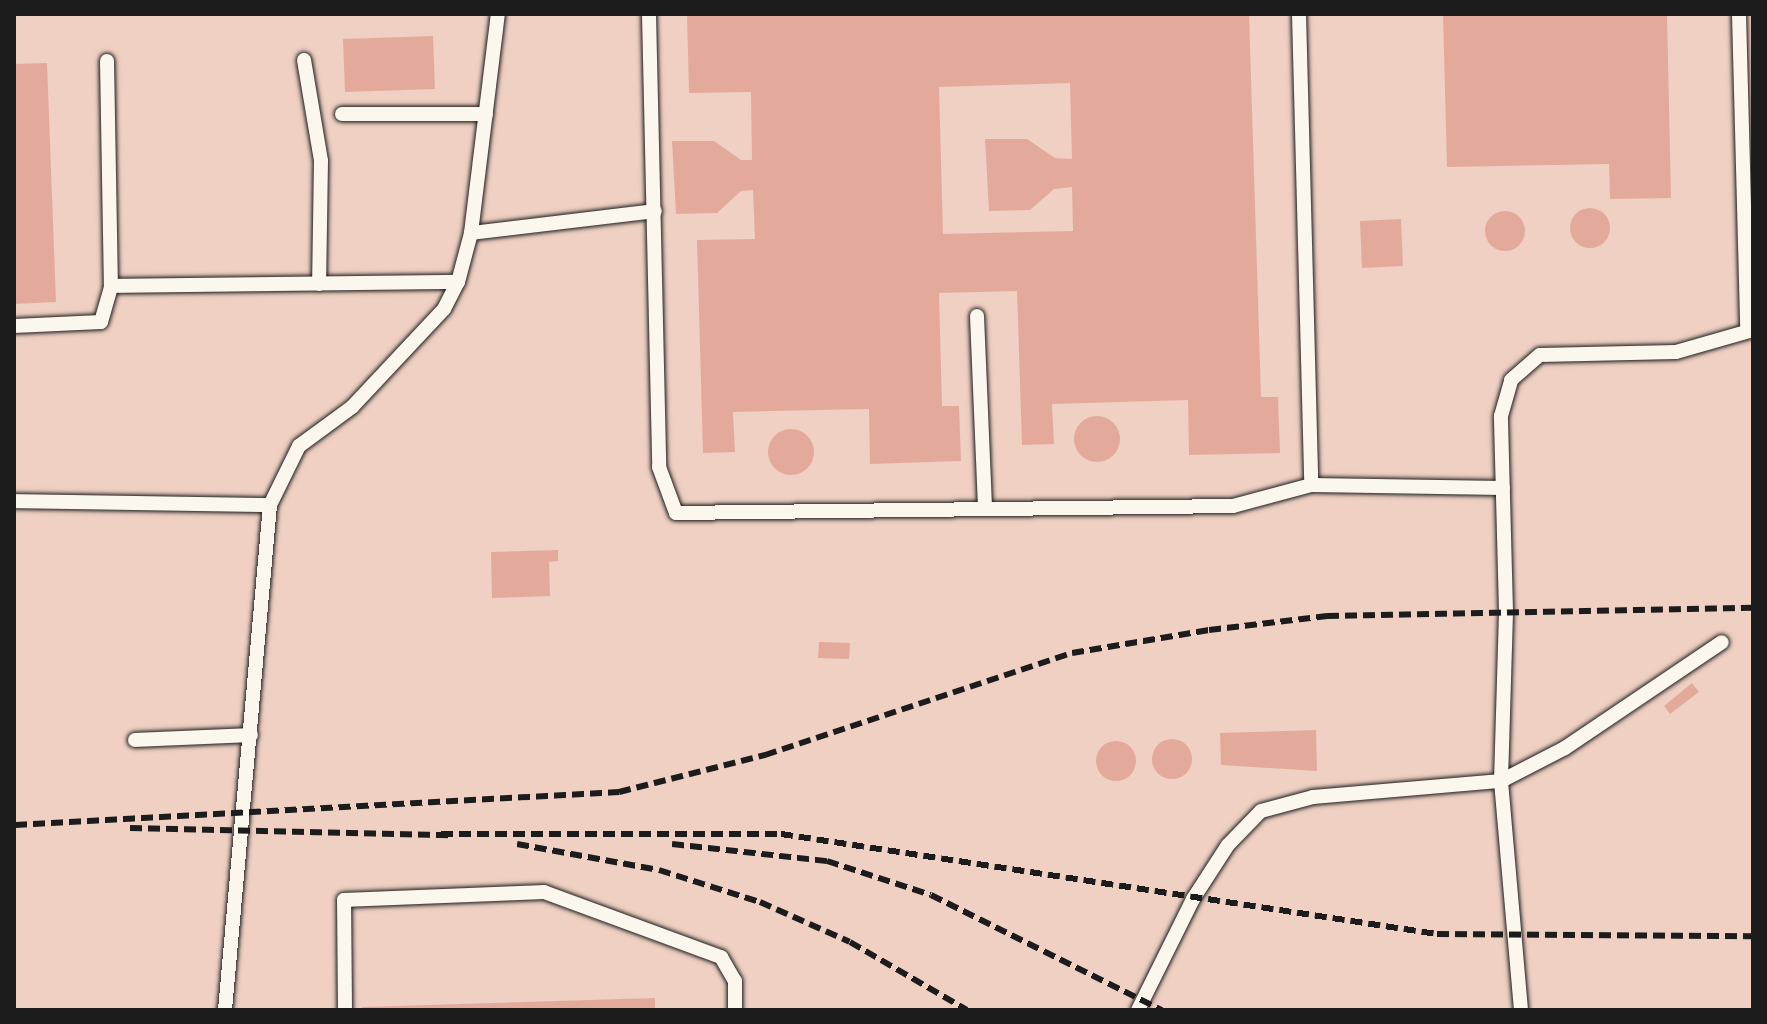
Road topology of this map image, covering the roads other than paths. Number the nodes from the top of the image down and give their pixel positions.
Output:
1 (498, 14) edge
2 (649, 14) edge
3 (1299, 14) edge
4 (1739, 14) edge
5 (304, 60) dead end
6 (107, 61) dead end
7 (342, 114) dead end
8 (486, 114) junction
9 (655, 211) junction
10 (471, 233) junction
11 (458, 282) junction
12 (319, 284) junction
13 (111, 286) junction
14 (977, 316) dead end
15 (14, 326) edge
16 (1750, 329) edge
17 (1311, 485) junction
18 (1503, 488) junction
19 (14, 501) edge
20 (270, 505) junction
21 (985, 509) junction
22 (1722, 642) dead end
23 (251, 735) junction
24 (135, 740) dead end
25 (1501, 781) junction
26 (225, 1010) edge
27 (345, 1010) edge
28 (735, 1010) edge
29 (1138, 1010) edge
30 (1521, 1010) edge

1 - 8 lane
2 - 9 lane
3 - 17 lane
4 - 16 lane
5 - 12 lane
6 - 13 lane
7 - 8 lane
8 - 10 lane
9 - 10 lane
9 - 21 lane
10 - 11 lane
11 - 12 lane
11 - 20 lane
12 - 13 lane
13 - 15 lane
14 - 21 lane
16 - 18 lane
17 - 18 lane
17 - 21 lane
18 - 25 lane
19 - 20 lane
20 - 23 lane
22 - 25 lane
23 - 24 lane
23 - 26 lane
25 - 29 lane
25 - 30 lane
27 - 28 lane

